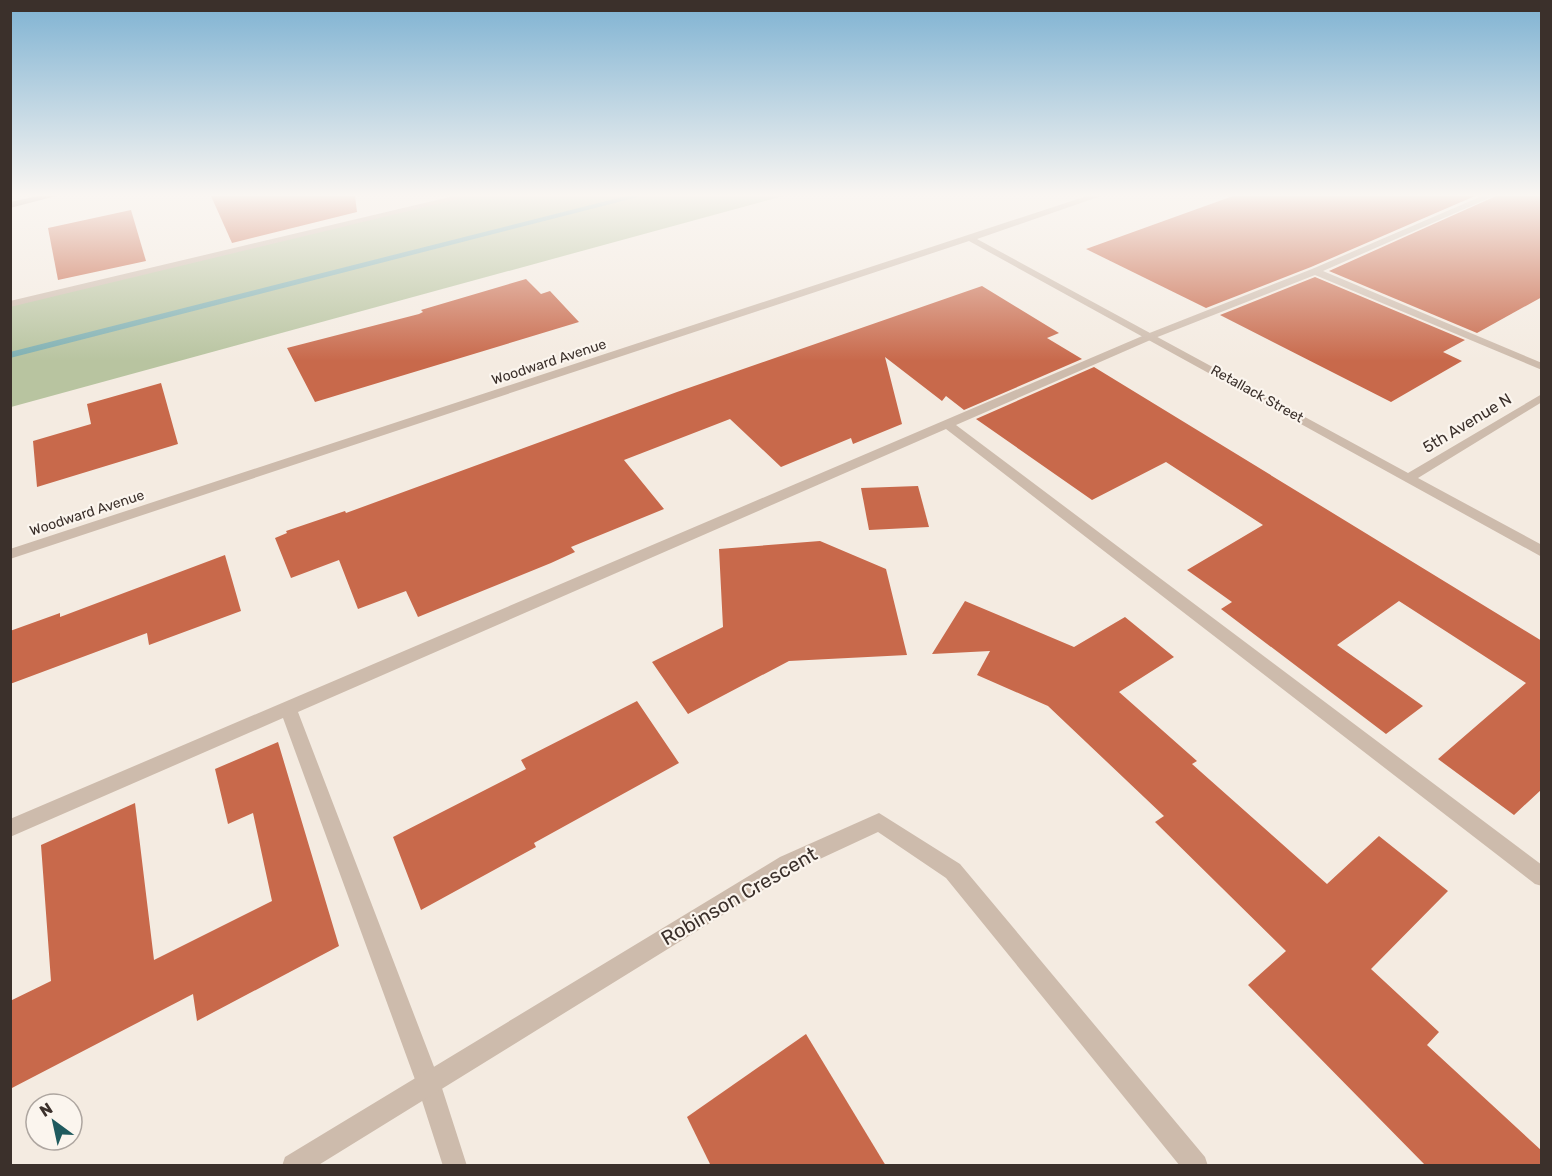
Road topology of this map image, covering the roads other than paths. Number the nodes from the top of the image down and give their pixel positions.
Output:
1 (235, 251) edge
2 (935, 251) edge
3 (993, 251) edge
4 (1362, 251) edge
5 (1315, 271) junction
6 (10, 304) edge
7 (1151, 336) junction
8 (1542, 367) edge
9 (1542, 397) edge
10 (947, 424) junction
11 (1409, 478) junction
12 (1542, 552) edge
13 (10, 554) edge
14 (288, 708) junction
15 (10, 828) edge
16 (1542, 877) edge
17 (429, 1085) junction
18 (294, 1166) edge
19 (455, 1166) edge
20 (1196, 1166) edge

1 - 6 street
2 - 13 street, Woodward Avenue
3 - 7 street, Retallack Street
4 - 5 street
5 - 7 street
5 - 8 street
7 - 10 street
7 - 11 street, Retallack Street
9 - 11 street, 5th Avenue N
10 - 14 street
10 - 16 street
11 - 12 street, Retallack Street
14 - 15 street
14 - 17 street
17 - 18 street, Robinson Crescent
17 - 19 street
17 - 20 street, Robinson Crescent

